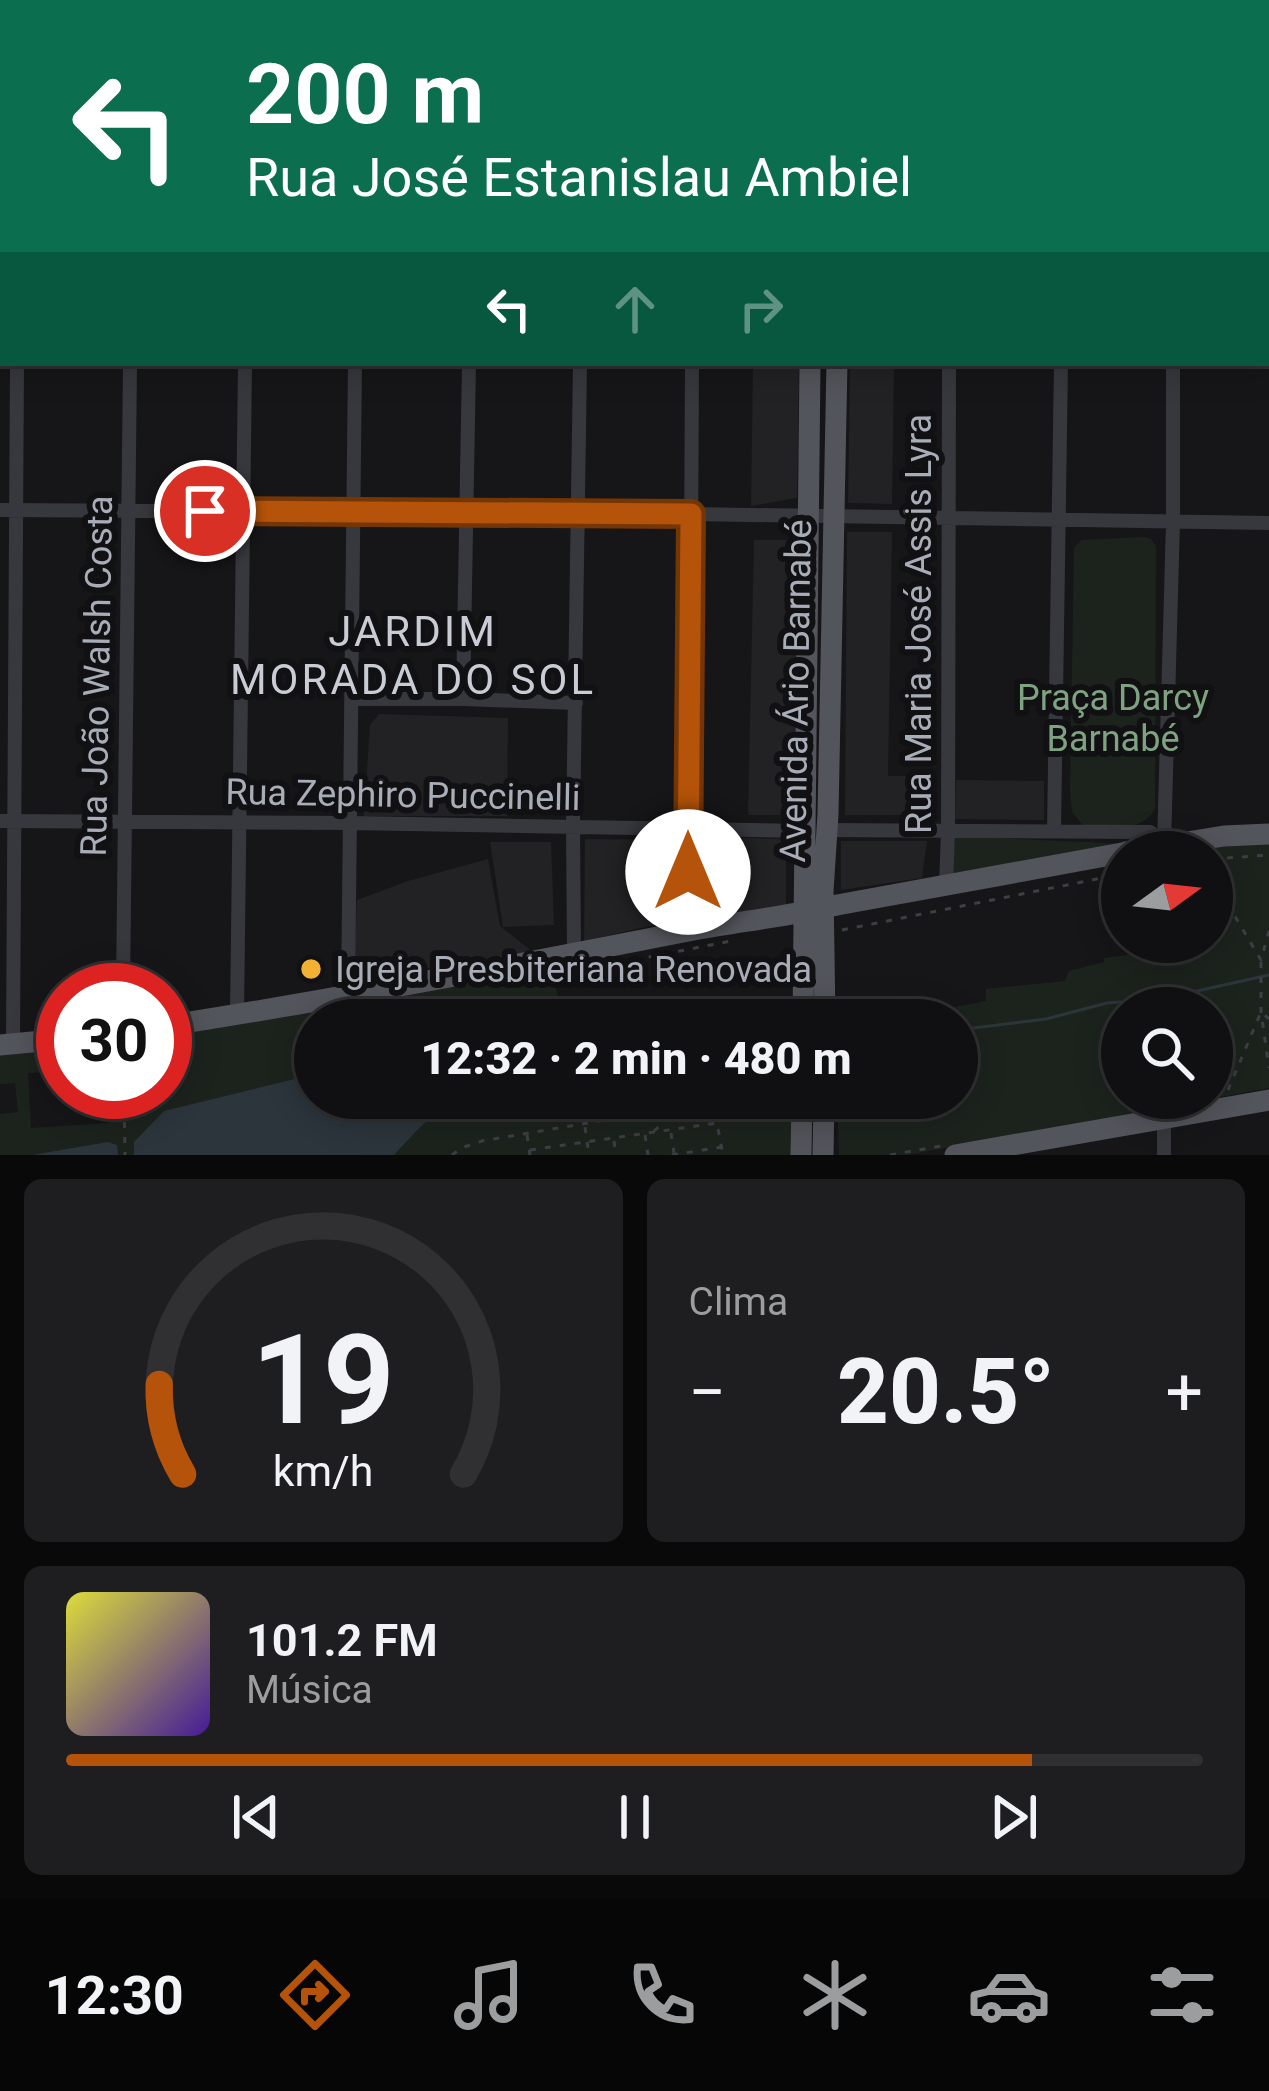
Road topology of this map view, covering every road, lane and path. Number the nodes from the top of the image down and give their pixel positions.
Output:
1 (17, 366) edge
2 (130, 366) edge
3 (245, 366) edge
4 (355, 366) edge
5 (469, 366) edge
6 (580, 366) edge
7 (692, 366) edge
8 (810, 366) edge
9 (837, 366) edge
10 (949, 366) edge
11 (1061, 366) edge
12 (1173, 366) edge
13 (128, 508) junction
14 (8, 510) edge
15 (244, 512) junction
16 (354, 512) junction
17 (466, 513) junction
18 (579, 514) junction
19 (691, 514) junction
20 (832, 517) junction
21 (807, 518) junction
22 (947, 518) junction
23 (1060, 520) junction
24 (1173, 521) junction
25 (1269, 523) edge
26 (353, 699) junction
27 (464, 699) junction
28 (577, 703) junction
29 (8, 821) edge
30 (125, 821) junction
31 (239, 822) junction
32 (350, 823) junction
33 (573, 826) junction
34 (688, 829) junction
35 (948, 830) junction
36 (816, 831) junction
37 (1054, 831) junction
38 (1101, 831) edge
39 (1164, 831) edge
40 (1269, 834) edge
41 (1233, 837) edge
42 (1269, 855) edge
43 (1101, 856) edge
44 (1233, 858) edge
45 (1101, 878) edge
46 (946, 886) junction
47 (814, 910) junction
48 (1233, 913) edge
49 (834, 929) dead end
50 (689, 931) junction
51 (1269, 931) edge
52 (670, 953) dead end
53 (574, 954) junction
54 (1261, 960) junction
55 (123, 963) edge
56 (675, 975) dead end
57 (348, 994) junction
58 (805, 999) edge
59 (823, 999) edge
60 (1261, 1012) junction
61 (237, 1015) junction
62 (1269, 1019) edge
63 (192, 1022) edge
64 (36, 1042) edge
65 (6, 1045) edge
66 (1269, 1068) edge
67 (1233, 1079) edge
68 (1269, 1100) edge
69 (125, 1119) edge
70 (617, 1119) edge
71 (670, 1119) edge
72 (686, 1119) edge
73 (802, 1119) edge
74 (824, 1119) edge
75 (1164, 1120) junction
76 (585, 1125) junction
77 (686, 1128) junction
78 (670, 1131) junction
79 (527, 1133) junction
80 (644, 1135) junction
81 (614, 1139) junction
82 (587, 1142) junction
83 (722, 1147) junction
84 (1051, 1147) edge
85 (530, 1153) edge
86 (124, 1155) edge
87 (452, 1155) edge
88 (589, 1155) edge
89 (616, 1155) edge
90 (648, 1155) edge
91 (674, 1155) edge
92 (723, 1155) edge
93 (801, 1155) edge
94 (823, 1155) edge
95 (955, 1155) edge
96 (1164, 1155) edge

1 - 14 street
2 - 13 street, Rua João Walsh Costa
3 - 15 street
4 - 16 street
5 - 17 street
6 - 18 street
7 - 19 street
8 - 21 main road, Avenida Ário Barnabé
9 - 20 main road, Avenida Ário Barnabé
10 - 22 street, Rua Maria José Assis Lyra
11 - 23 street
12 - 24 street
13 - 14 street
13 - 15 street
13 - 30 street, Rua João Walsh Costa
14 - 29 street
15 - 16 street
15 - 31 street
16 - 17 street
16 - 26 street
17 - 18 street
17 - 27 street
18 - 19 street
18 - 28 street
19 - 21 street
19 - 34 street
20 - 21 street
20 - 22 street
20 - 36 main road, Avenida Ário Barnabé
21 - 36 main road, Avenida Ário Barnabé
22 - 23 street
22 - 35 street, Rua Maria José Assis Lyra
23 - 24 street
23 - 37 street
24 - 25 street
24 - 39 street
26 - 27 street
26 - 32 street
27 - 28 street
28 - 33 street
29 - 30 street, Rua Zephiro Puccinelli
29 - 65 street
30 - 31 street, Rua Zephiro Puccinelli
30 - 55 street, Rua João Walsh Costa
31 - 32 street, Rua Zephiro Puccinelli
31 - 61 street
32 - 33 street, Rua Zephiro Puccinelli
32 - 57 street
33 - 34 street, Rua Zephiro Puccinelli
33 - 53 street
34 - 36 street, Rua Zephiro Puccinelli
34 - 50 street
35 - 36 street, Rua Zephiro Puccinelli
35 - 37 street, Rua Zephiro Puccinelli
35 - 46 street, Rua Maria José Assis Lyra
36 - 47 main road, Avenida Ário Barnabé
37 - 38 street, Rua Zephiro Puccinelli
40 - 41 main road
42 - 44 path
43 - 46 main road
45 - 49 path
46 - 47 main road
47 - 50 main road
47 - 58 main road, Avenida Ário Barnabé
47 - 59 main road, Avenida Ário Barnabé
48 - 54 path
50 - 53 main road
51 - 54 path
52 - 56 path
53 - 57 main road
54 - 60 path
57 - 61 main road
60 - 62 path
60 - 66 path
60 - 67 path
61 - 63 main road
64 - 65 main road
68 - 75 main road
69 - 86 path
70 - 76 path
71 - 80 path
72 - 77 path
73 - 93 main road
74 - 94 main road
75 - 84 main road
75 - 96 street
76 - 79 path
76 - 82 path
77 - 78 path
77 - 83 path
78 - 80 path
78 - 91 path
79 - 85 path
79 - 87 path
80 - 81 path
80 - 90 path
81 - 82 path
81 - 89 path
82 - 85 path
82 - 88 path
83 - 91 path
83 - 92 path
84 - 95 main road

